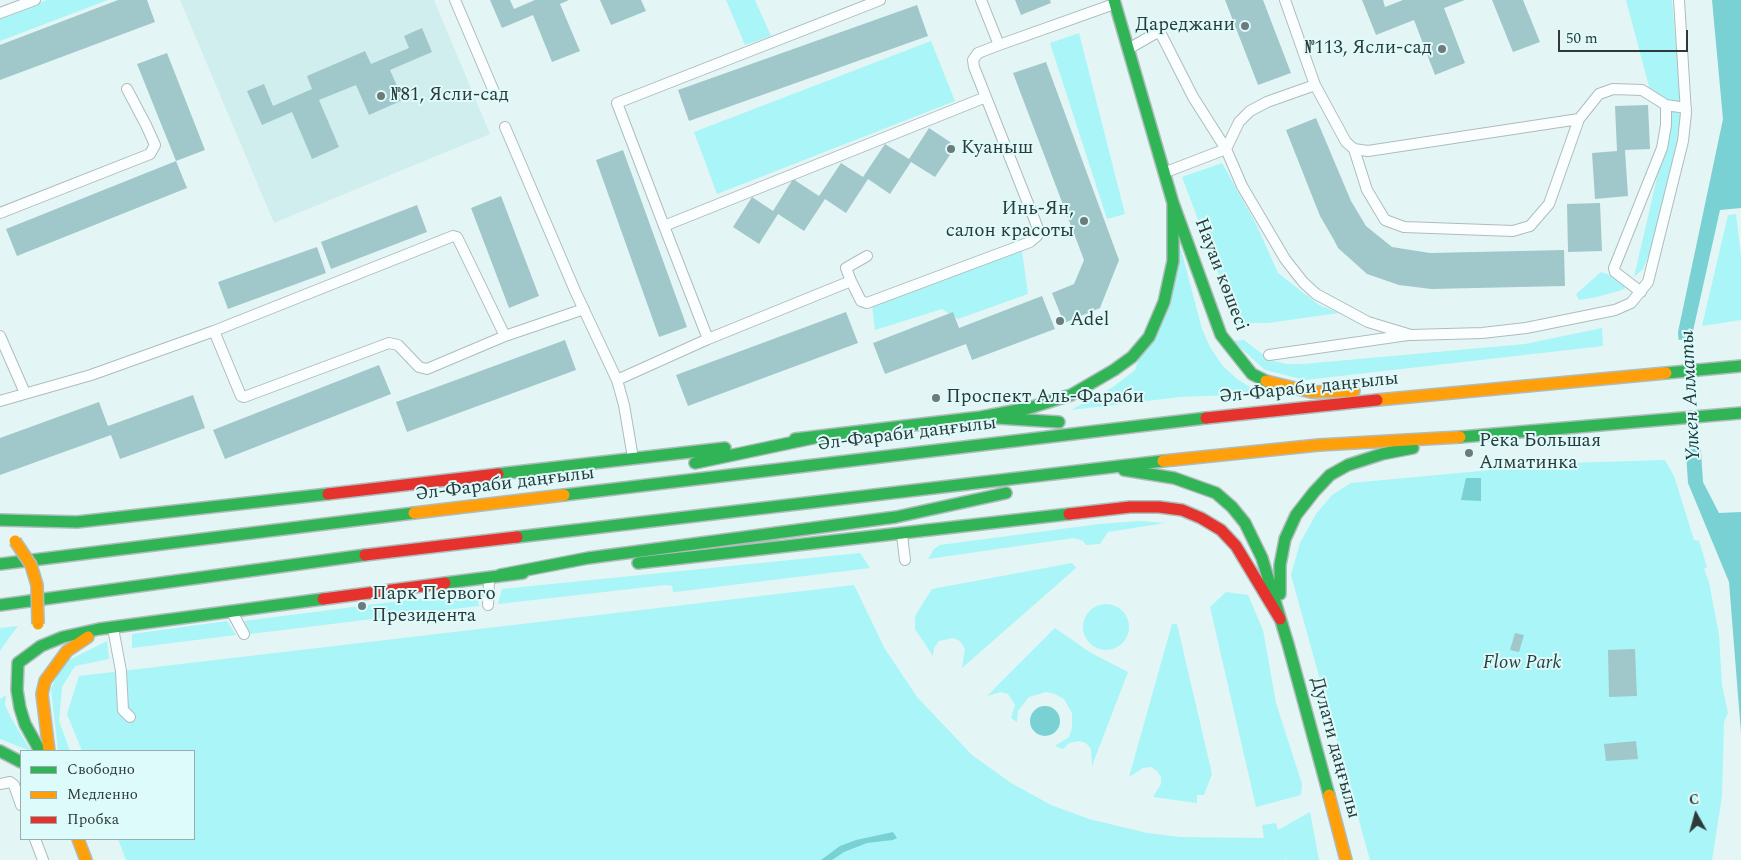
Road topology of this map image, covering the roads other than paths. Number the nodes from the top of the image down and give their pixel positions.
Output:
1 (35, 0) edge
2 (455, 0) edge
3 (880, 0) edge
4 (981, 0) edge
5 (1285, 0) edge
6 (1680, 0) edge
7 (1114, 2) edge
8 (0, 13) edge
9 (999, 45) junction
10 (1128, 49) junction
11 (1315, 85) junction
12 (127, 89) dead end
13 (495, 94) dead end
14 (986, 97) junction
15 (1666, 105) junction
16 (1686, 108) junction
17 (1579, 119) junction
18 (505, 127) dead end
19 (1226, 149) junction
20 (1354, 149) junction
21 (1165, 172) junction
22 (1173, 203) junction
23 (0, 213) edge
24 (664, 226) junction
25 (867, 256) dead end
26 (851, 281) junction
27 (1641, 292) junction
28 (584, 309) junction
29 (214, 331) junction
30 (1411, 334) junction
31 (0, 336) edge
32 (505, 336) junction
33 (708, 339) junction
34 (1269, 355) dead end
35 (1741, 366) edge
36 (617, 380) junction
37 (1468, 390) junction
38 (26, 393) junction
39 (0, 402) edge
40 (1741, 413) edge
41 (981, 417) junction
42 (1128, 426) junction
43 (1471, 436) junction
44 (818, 437) junction
45 (633, 458) junction
46 (681, 466) dead end
47 (1105, 467) junction
48 (652, 472) dead end
49 (516, 502) junction
50 (0, 520) edge
51 (0, 528) edge
52 (902, 534) junction
53 (905, 560) dead end
54 (0, 564) edge
55 (494, 576) junction
56 (0, 605) edge
57 (488, 605) dead end
58 (231, 611) junction
59 (1280, 619) junction
60 (112, 627) junction
61 (99, 630) junction
62 (244, 634) dead end
63 (1288, 644) junction
64 (18, 663) junction
65 (6, 675) dead end
66 (130, 717) dead end
67 (39, 750) edge
68 (49, 750) edge
69 (0, 751) edge
70 (20, 761) edge
71 (0, 784) edge
72 (20, 802) edge
73 (35, 840) edge
74 (78, 840) edge
75 (43, 860) edge
76 (86, 860) edge
77 (1346, 860) edge

1 - 8 lane
2 - 13 lane
3 - 24 lane
4 - 9 lane
5 - 11 lane
6 - 16 lane
7 - 9 lane
7 - 10 main road, Науаи көшесі
9 - 14 lane
10 - 19 lane
10 - 21 main road, Науаи көшесі
11 - 19 lane
11 - 20 lane
12 - 23 lane
14 - 24 lane
14 - 26 lane
15 - 16 lane
15 - 17 lane
15 - 27 lane
16 - 27 lane
17 - 20 lane
17 - 20 lane
18 - 28 lane
19 - 21 lane
19 - 30 lane
21 - 22 main road, Науаи көшесі
22 - 37 main road, Науаи көшесі
22 - 41 main road, Науаи көшесі
24 - 33 lane
25 - 26 lane
26 - 33 lane
27 - 30 lane
28 - 32 lane
28 - 36 lane
29 - 32 lane
29 - 32 lane
29 - 38 lane
30 - 34 lane
31 - 38 lane
33 - 36 lane
35 - 37 main road, Әл-Фараби даңғылы
36 - 45 lane
37 - 42 main road, Әл-Фараби даңғылы
38 - 39 lane
40 - 43 main road
41 - 42 main road
41 - 44 main road, Әл-Фараби даңғылы
42 - 49 main road, Әл-Фараби даңғылы
43 - 47 main road
43 - 63 main road
44 - 45 main road, Әл-Фараби даңғылы
44 - 46 main road
45 - 50 main road, Әл-Фараби даңғылы
47 - 55 main road
47 - 56 main road
47 - 59 main road
48 - 49 main road
49 - 54 main road, Әл-Фараби даңғылы
51 - 64 main road, bridge
52 - 53 lane
52 - 55 main road
52 - 59 main road
55 - 57 lane
55 - 58 main road
58 - 60 main road
58 - 62 lane
59 - 63 main road
60 - 61 main road
60 - 66 lane
61 - 64 main road
61 - 68 main road
63 - 77 main road, Дулати даңғылы
64 - 65 main road
64 - 67 main road
69 - 70 main road
71 - 72 lane
73 - 75 lane
74 - 76 main road

